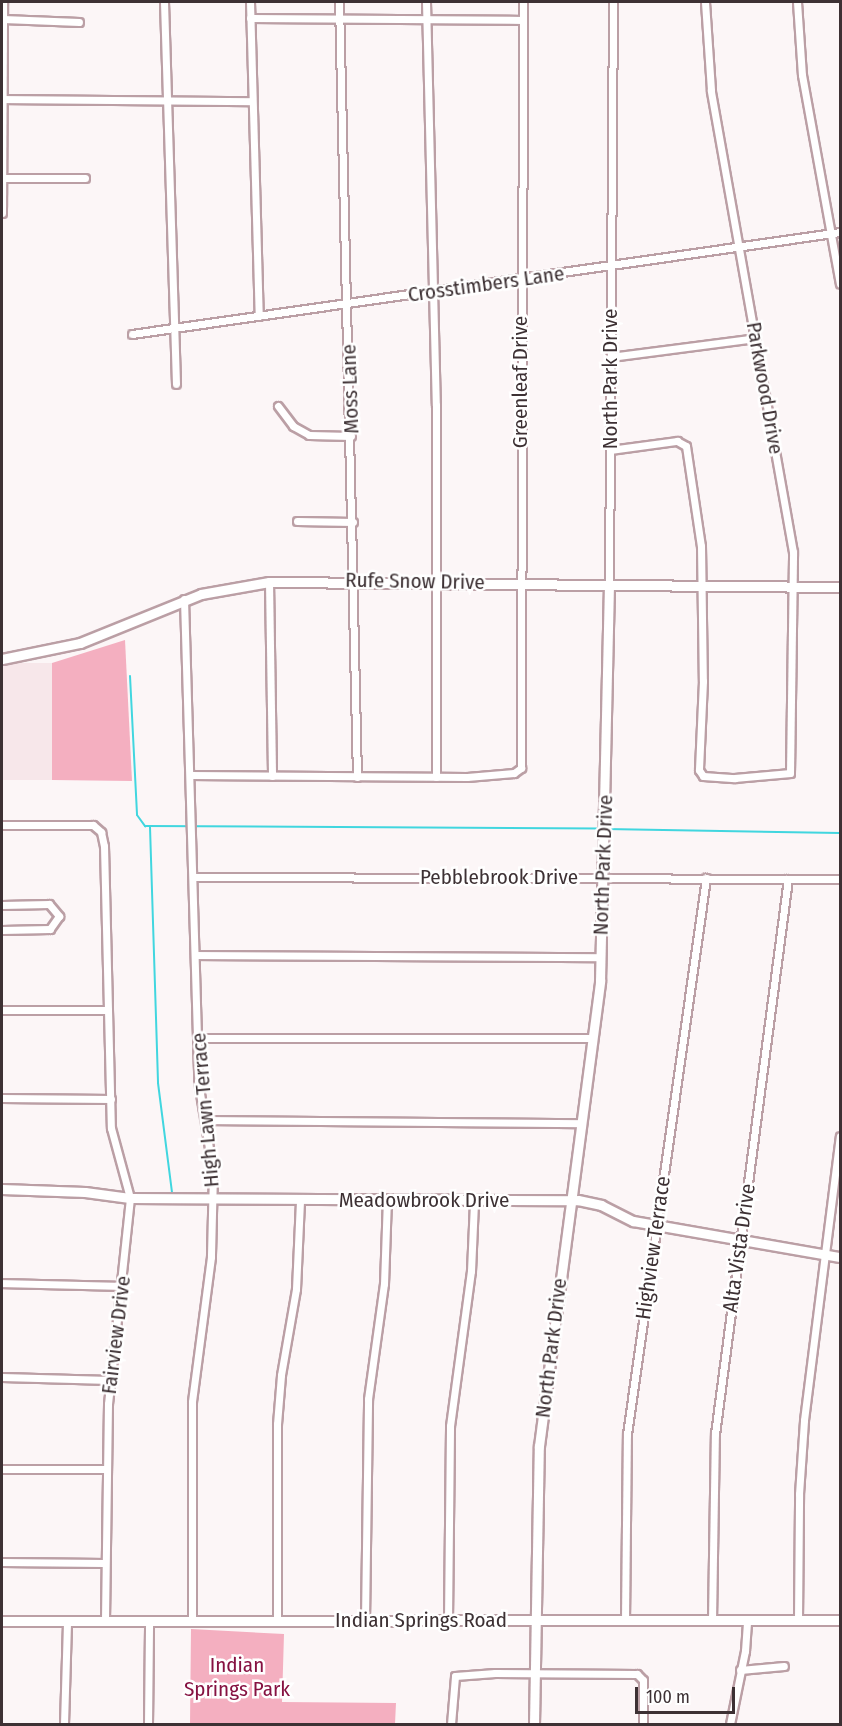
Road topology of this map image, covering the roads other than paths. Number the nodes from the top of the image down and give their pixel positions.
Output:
1 (3, 2) edge
2 (164, 2) edge
3 (250, 2) edge
4 (339, 2) edge
5 (426, 2) edge
6 (523, 2) edge
7 (613, 2) edge
8 (705, 2) edge
9 (797, 2) edge
10 (250, 18) junction
11 (3, 19) edge
12 (339, 19) junction
13 (426, 19) junction
14 (523, 20) junction
15 (79, 22) dead end
16 (2, 99) edge
17 (167, 100) junction
18 (252, 101) junction
19 (2, 178) edge
20 (85, 178) dead end
21 (2, 213) edge
22 (840, 232) edge
23 (831, 234) junction
24 (740, 246) junction
25 (611, 266) junction
26 (521, 279) junction
27 (840, 284) edge
28 (434, 292) junction
29 (348, 303) junction
30 (259, 316) junction
31 (174, 328) junction
32 (132, 334) dead end
33 (756, 338) junction
34 (610, 357) junction
35 (176, 384) dead end
36 (278, 406) dead end
37 (351, 436) junction
38 (610, 450) junction
39 (297, 521) dead end
40 (353, 522) junction
41 (353, 580) junction
42 (269, 582) junction
43 (436, 582) junction
44 (519, 583) junction
45 (609, 584) junction
46 (702, 585) junction
47 (794, 586) junction
48 (840, 587) edge
49 (184, 599) junction
50 (2, 659) edge
51 (190, 775) junction
52 (272, 776) junction
53 (357, 777) junction
54 (436, 777) junction
55 (2, 825) edge
56 (193, 877) junction
57 (603, 878) junction
58 (706, 878) junction
59 (788, 879) junction
60 (840, 879) edge
61 (2, 905) edge
62 (2, 930) edge
63 (195, 955) junction
64 (601, 957) junction
65 (2, 1010) edge
66 (108, 1010) junction
67 (197, 1038) junction
68 (591, 1038) junction
69 (2, 1098) edge
70 (111, 1099) junction
71 (206, 1120) junction
72 (582, 1123) junction
73 (840, 1136) edge
74 (2, 1189) edge
75 (130, 1198) junction
76 (212, 1200) junction
77 (300, 1200) junction
78 (387, 1200) junction
79 (474, 1201) junction
80 (570, 1201) junction
81 (655, 1225) junction
82 (740, 1240) junction
83 (826, 1255) junction
84 (840, 1257) edge
85 (2, 1283) edge
86 (122, 1286) junction
87 (2, 1377) edge
88 (110, 1380) junction
89 (2, 1469) edge
90 (106, 1469) junction
91 (2, 1562) edge
92 (104, 1563) junction
93 (798, 1619) junction
94 (2, 1620) edge
95 (67, 1620) junction
96 (105, 1620) junction
97 (149, 1620) junction
98 (192, 1620) junction
99 (277, 1620) junction
100 (365, 1620) junction
101 (448, 1620) junction
102 (537, 1620) junction
103 (625, 1620) junction
104 (712, 1620) junction
105 (747, 1620) junction
106 (840, 1620) edge
107 (784, 1666) dead end
108 (740, 1670) junction
109 (536, 1673) junction
110 (64, 1725) edge
111 (148, 1725) edge
112 (451, 1725) edge
113 (534, 1725) edge
114 (644, 1725) edge
115 (730, 1725) edge

1 - 11 street
2 - 17 street
3 - 10 street
4 - 12 street, Moss Lane
5 - 13 street
6 - 14 street, Greenleaf Drive
7 - 25 street, North Park Drive
8 - 24 street, Parkwood Drive
9 - 23 street
10 - 12 street
10 - 18 street
11 - 15 street
11 - 16 street
12 - 13 street
12 - 29 street, Moss Lane
13 - 14 street
13 - 28 street
14 - 26 street, Greenleaf Drive
16 - 17 street
16 - 19 street
17 - 18 street
17 - 31 street
18 - 30 street
19 - 20 street
19 - 21 street
22 - 23 street, Crosstimbers Lane
23 - 24 street, Crosstimbers Lane
23 - 27 street
24 - 25 street, Crosstimbers Lane
24 - 33 street, Parkwood Drive
25 - 26 street, Crosstimbers Lane
25 - 34 street, North Park Drive
26 - 28 street, Crosstimbers Lane
26 - 44 street, Greenleaf Drive
28 - 29 street, Crosstimbers Lane
28 - 43 street
29 - 30 street, Crosstimbers Lane
29 - 37 street, Moss Lane
30 - 31 street, Crosstimbers Lane
31 - 32 street, Crosstimbers Lane
31 - 35 street
33 - 34 street
33 - 47 street, Parkwood Drive
34 - 38 street, North Park Drive
36 - 37 street
37 - 40 street, Moss Lane
38 - 45 street, North Park Drive
38 - 46 street
39 - 40 street
40 - 41 street, Moss Lane
41 - 42 street, Rufe Snow Drive
41 - 43 street, Rufe Snow Drive
41 - 53 street, Moss Lane
42 - 49 street, Rufe Snow Drive
42 - 52 street
43 - 44 street, Rufe Snow Drive
43 - 54 street
44 - 45 street, Rufe Snow Drive
44 - 54 street, Greenleaf Drive
45 - 46 street, Rufe Snow Drive
45 - 57 street, North Park Drive
46 - 47 street, Rufe Snow Drive
46 - 47 street, Parkwood Drive
47 - 48 street, Rufe Snow Drive
49 - 50 street, Rufe Snow Drive
49 - 51 street, High Lawn Terrace
51 - 52 street
51 - 56 street, High Lawn Terrace
52 - 53 street
53 - 54 street
55 - 66 street, Fairview Drive
56 - 57 street, Pebblebrook Drive
56 - 63 street, High Lawn Terrace
57 - 58 street, Pebblebrook Drive
57 - 64 street, North Park Drive
58 - 59 street, Pebblebrook Drive
58 - 81 street, Highview Terrace
59 - 60 street, Pebblebrook Drive
59 - 82 street, Alta Vista Drive
61 - 62 street
63 - 64 street
63 - 67 street, High Lawn Terrace
64 - 68 street, North Park Drive
65 - 66 street
66 - 70 street, Fairview Drive
67 - 68 street
67 - 71 street, High Lawn Terrace
68 - 72 street, North Park Drive
69 - 70 street
70 - 75 street, Fairview Drive
71 - 72 street
71 - 76 street, High Lawn Terrace
72 - 80 street, North Park Drive
73 - 83 street
74 - 75 street, Meadowbrook Drive
75 - 76 street, Meadowbrook Drive
75 - 86 street, Fairview Drive
76 - 77 street, Meadowbrook Drive
76 - 98 street, High Lawn Terrace
77 - 78 street, Meadowbrook Drive
77 - 99 street
78 - 79 street, Meadowbrook Drive
78 - 100 street
79 - 80 street, Meadowbrook Drive
79 - 101 street
80 - 81 street, Meadowbrook Drive
80 - 102 street, North Park Drive
81 - 82 street, Meadowbrook Drive
81 - 103 street, Highview Terrace
82 - 83 street, Meadowbrook Drive
82 - 104 street, Alta Vista Drive
83 - 84 street, Meadowbrook Drive
83 - 93 street
85 - 86 street
86 - 88 street, Fairview Drive
87 - 88 street
88 - 90 street, Fairview Drive
89 - 90 street
90 - 92 street, Fairview Drive
91 - 92 street
92 - 96 street, Fairview Drive
93 - 105 street, Indian Springs Road
93 - 106 street, Indian Springs Road
94 - 95 street, Indian Springs Road
95 - 96 street, Indian Springs Road
95 - 110 street
96 - 97 street, Indian Springs Road
97 - 98 street, Indian Springs Road
97 - 111 street
98 - 99 street, Indian Springs Road
99 - 100 street, Indian Springs Road
100 - 101 street, Indian Springs Road
101 - 102 street, Indian Springs Road
102 - 103 street, Indian Springs Road
102 - 109 street, North Park Drive
103 - 104 street, Indian Springs Road
104 - 105 street, Indian Springs Road
105 - 108 street
107 - 108 street
108 - 115 street
109 - 112 street
109 - 113 street, North Park Drive
109 - 114 street

